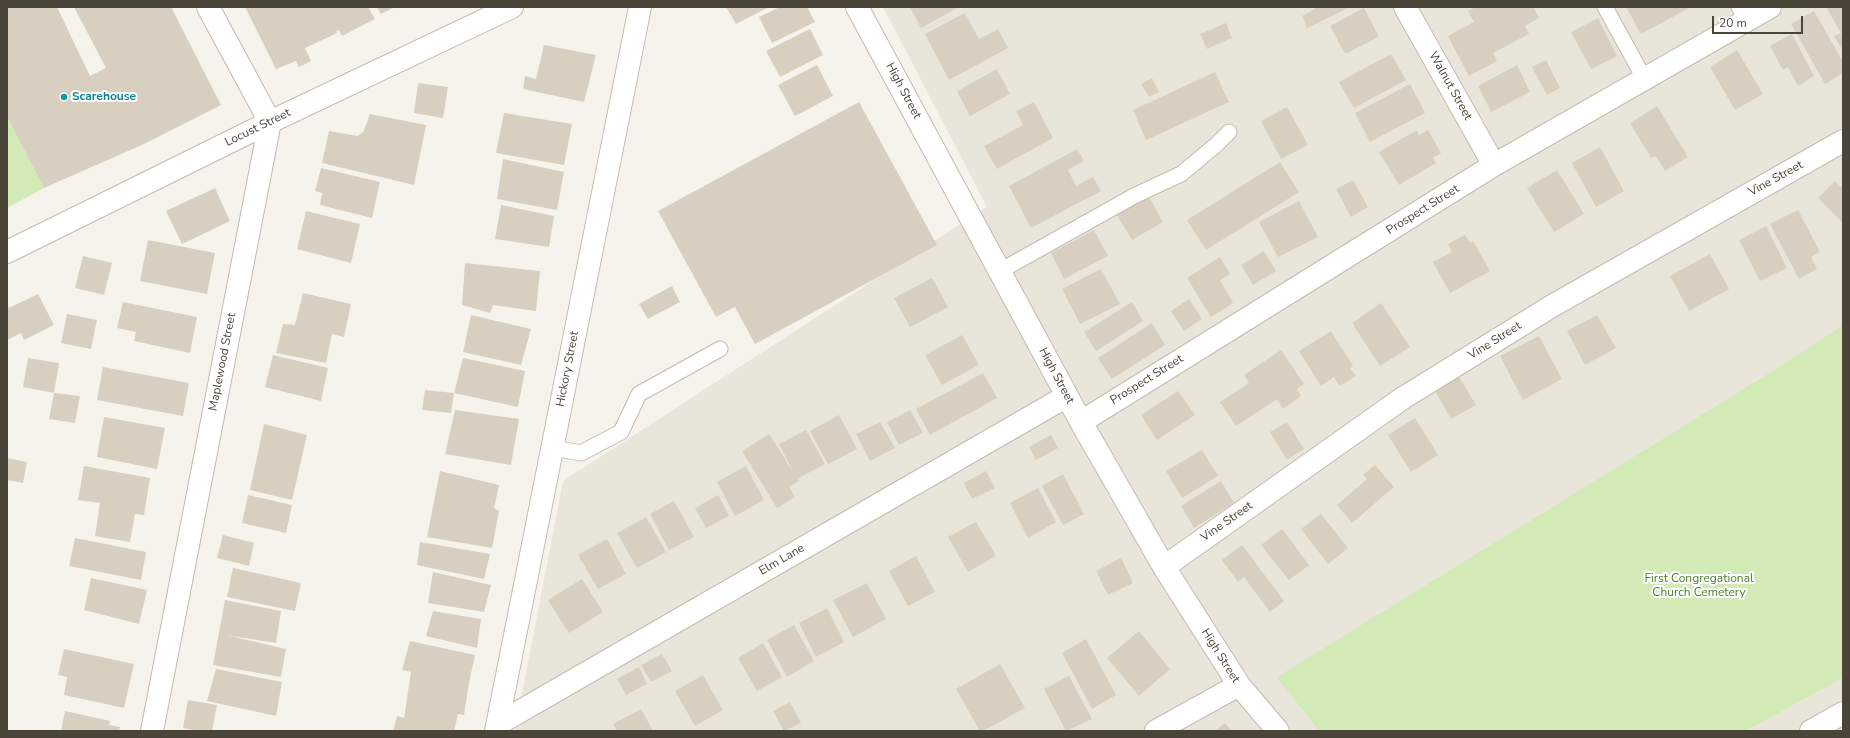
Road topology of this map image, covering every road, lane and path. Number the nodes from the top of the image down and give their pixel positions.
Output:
1 (208, 7) edge
2 (512, 7) edge
3 (640, 7) edge
4 (857, 7) edge
5 (1406, 7) edge
6 (1605, 7) edge
7 (1770, 7) edge
8 (1743, 14) edge
9 (1645, 80) junction
10 (270, 122) junction
11 (1229, 132) dead end
12 (1843, 141) edge
13 (1494, 165) junction
14 (7, 252) edge
15 (1000, 271) junction
16 (720, 349) dead end
17 (1067, 396) junction
18 (1081, 422) junction
19 (552, 448) junction
20 (1164, 567) junction
21 (1238, 685) junction
22 (1843, 714) edge
23 (497, 728) edge
24 (152, 731) edge
25 (1156, 731) edge
26 (1278, 731) edge
27 (1811, 731) edge

1 - 10 street
2 - 10 street, Locust Street
3 - 19 street, Hickory Street
4 - 15 street, High Street
5 - 13 street, Walnut Street
6 - 9 lane
7 - 8 street, Prospect Street
8 - 9 street, Prospect Street
9 - 13 street, Prospect Street
10 - 14 street, Locust Street
10 - 24 street, Maplewood Street
11 - 15 lane
12 - 20 street, Vine Street
13 - 18 street, Prospect Street
15 - 17 street, High Street
16 - 19 lane
17 - 18 street, High Street
17 - 23 street, Elm Lane
18 - 20 street, High Street
19 - 23 street, Hickory Street
20 - 21 street, High Street
21 - 25 street
21 - 26 street, High Street
22 - 27 street

